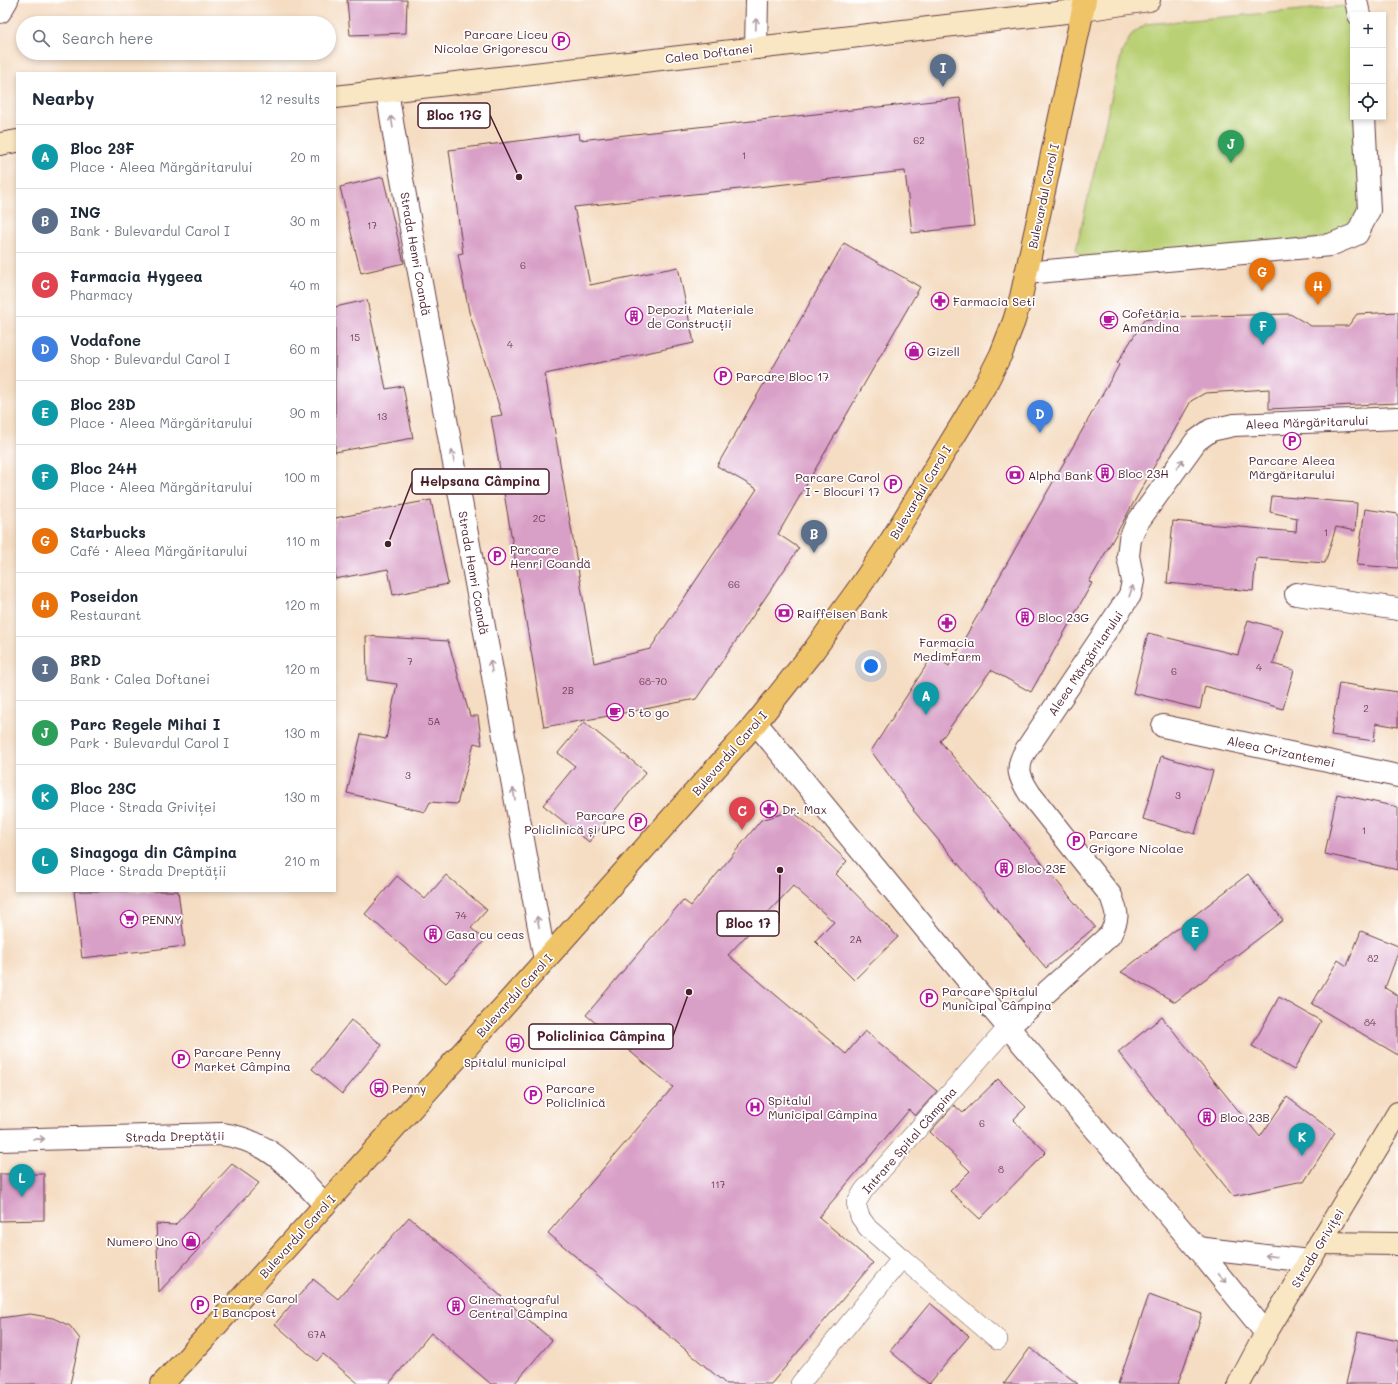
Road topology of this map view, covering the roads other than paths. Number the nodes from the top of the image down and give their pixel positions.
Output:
1 (7, 0) edge
2 (757, 0) edge
3 (1148, 0) edge
4 (1356, 0) edge
5 (1084, 5) edge
6 (0, 12) edge
7 (1358, 12) edge
8 (756, 48) junction
9 (387, 92) junction
10 (336, 97) edge
11 (1364, 120) edge
12 (16, 141) edge
13 (0, 144) edge
14 (1026, 273) junction
15 (1398, 418) edge
16 (1296, 594) dead end
17 (1398, 609) edge
18 (756, 723) junction
19 (1163, 726) dead end
20 (1398, 776) edge
21 (545, 960) junction
22 (1008, 1027) junction
23 (1398, 1113) edge
24 (0, 1140) edge
25 (325, 1205) junction
26 (1398, 1244) edge
27 (1197, 1248) junction
28 (1314, 1252) junction
29 (902, 1258) junction
30 (1266, 1333) junction
31 (998, 1340) dead end
32 (162, 1384) edge
33 (800, 1384) edge
34 (1239, 1384) edge

1 - 6 street
8 -> 2 street
3 - 5 main road, Calea Doftanei
4 - 7 street
5 - 8 main road, Calea Doftanei
5 - 14 main road, Bulevardul Carol I
8 - 9 main road, Calea Doftanei
9 - 10 main road, Calea Doftanei
21 -> 9 street, Strada Henri Coandă
11 - 14 street
12 - 13 main road
14 - 18 main road, Bulevardul Carol I
22 -> 15 street, Aleea Mărgăritarului
16 - 17 street
18 - 21 main road, Bulevardul Carol I
18 - 22 street
19 - 20 street, Aleea Crizantemei
21 - 25 main road, Bulevardul Carol I
22 - 27 street
22 - 29 lane, Intrare Spital Câmpina
23 - 28 main road, Strada Griviței
24 -> 25 street, Strada Dreptății
25 - 32 main road, Bulevardul Carol I
26 - 28 main road
28 -> 27 street
27 -> 30 street
28 - 30 main road, Strada Griviței
29 - 31 lane
29 - 33 lane
30 - 34 main road, Strada Griviței

